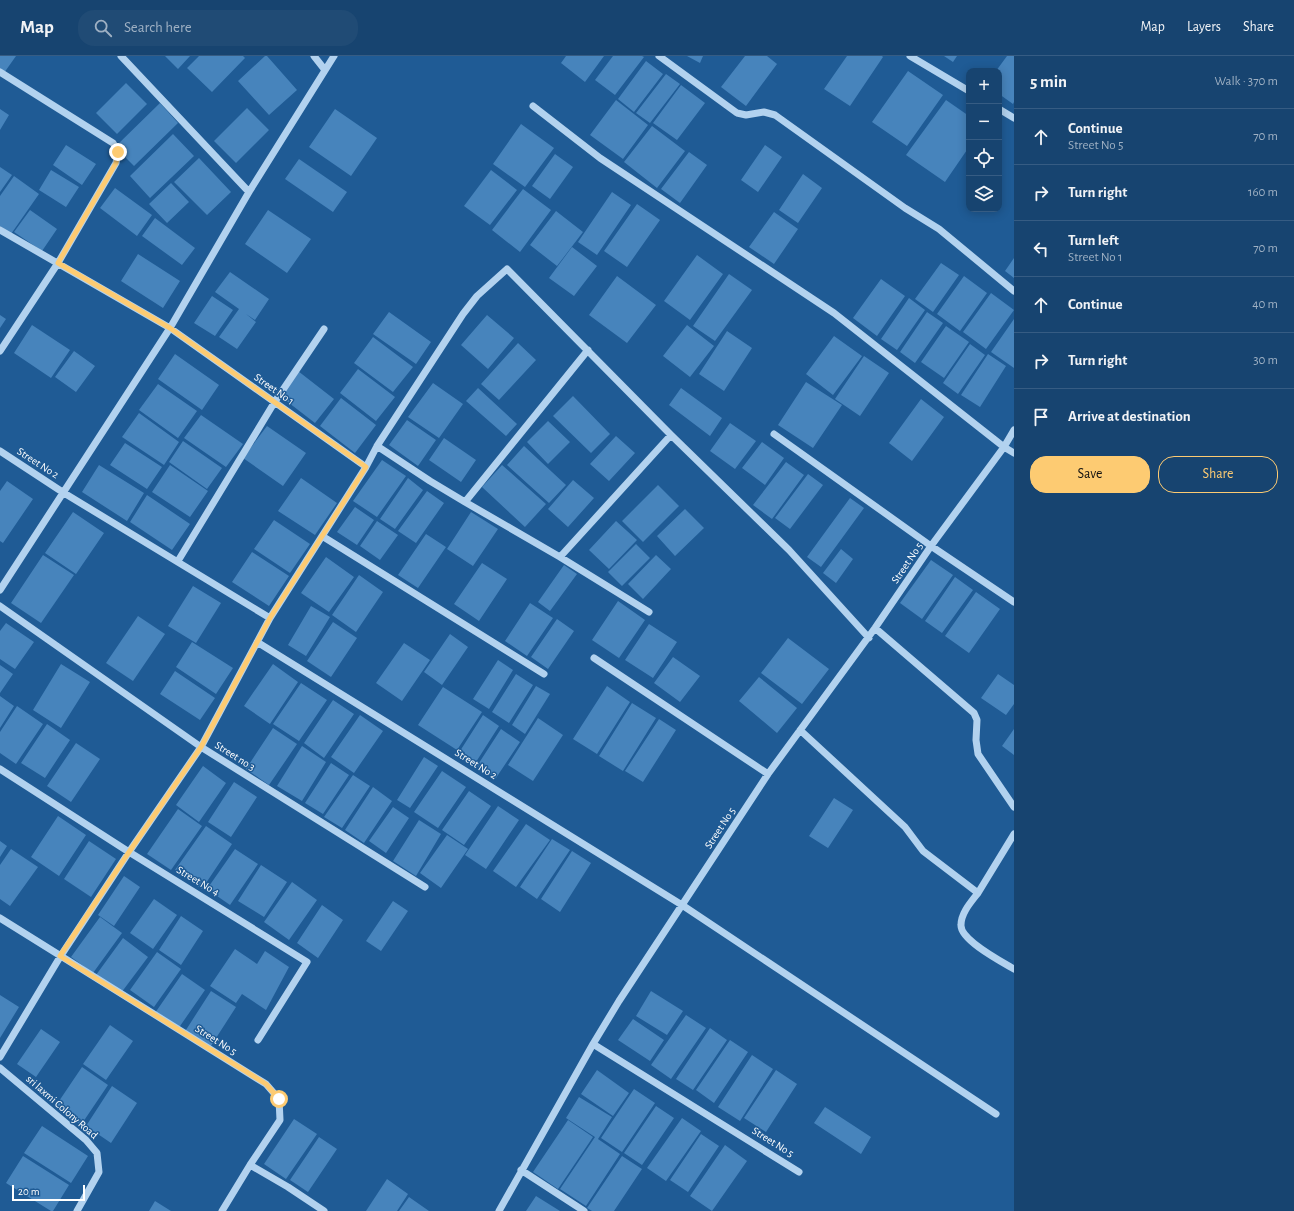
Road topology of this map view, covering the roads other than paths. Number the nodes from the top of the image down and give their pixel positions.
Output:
1 (121, 56) edge
2 (314, 56) edge
3 (334, 56) edge
4 (660, 56) edge
5 (910, 56) edge
6 (325, 70) junction
7 (0, 72) edge
8 (966, 89) edge
9 (533, 106) dead end
10 (1002, 111) edge
11 (1014, 118) edge
12 (249, 192) junction
13 (0, 230) edge
14 (58, 263) junction
15 (1014, 291) edge
16 (170, 328) junction
17 (324, 329) dead end
18 (588, 350) junction
19 (0, 351) edge
20 (274, 403) junction
21 (1014, 430) edge
22 (774, 434) dead end
23 (671, 435) junction
24 (377, 446) junction
25 (1004, 447) junction
26 (0, 452) edge
27 (1014, 453) edge
28 (366, 467) junction
29 (64, 493) junction
30 (465, 502) junction
31 (322, 536) junction
32 (931, 546) junction
33 (560, 557) junction
34 (178, 562) junction
35 (0, 590) edge
36 (1014, 602) edge
37 (0, 606) edge
38 (649, 612) dead end
39 (270, 618) junction
40 (875, 628) junction
41 (869, 638) junction
42 (257, 642) junction
43 (594, 658) dead end
44 (544, 674) dead end
45 (800, 730) junction
46 (201, 747) junction
47 (0, 769) edge
48 (768, 774) junction
49 (1014, 807) edge
50 (1014, 834) edge
51 (129, 852) junction
52 (425, 887) dead end
53 (978, 893) junction
54 (682, 905) junction
55 (0, 918) edge
56 (60, 956) junction
57 (1014, 969) edge
58 (258, 1040) dead end
59 (593, 1044) junction
60 (0, 1057) edge
61 (0, 1068) edge
62 (996, 1114) dead end
63 (250, 1165) junction
64 (521, 1170) junction
65 (799, 1172) dead end
66 (77, 1211) edge
67 (222, 1211) edge
68 (324, 1211) edge
69 (499, 1211) edge
70 (584, 1211) edge

1 - 12 street
2 - 6 street
3 - 6 street
4 - 15 street
5 - 8 street
6 - 12 street
7 - 14 street
9 - 25 street
10 - 11 street
12 - 16 street
13 - 14 street, Street No 1
14 - 16 street, Street No 1
14 - 19 street
16 - 20 street, Street No 1
16 - 29 street
17 - 20 street
18 - 23 street
18 - 24 street
18 - 30 street
20 - 28 street, Street No 1
20 - 34 street
21 - 25 street, Street No 5
22 - 32 street
23 - 33 street
23 - 41 street
24 - 28 street
24 - 30 street
25 - 27 street
25 - 32 street, Street No 5
26 - 29 street, Street No 2
28 - 31 street
29 - 34 street, Street No 2
29 - 35 street
30 - 33 street
31 - 39 street
31 - 44 street
32 - 36 street
32 - 40 street, Street No 5
33 - 38 street
34 - 39 street, Street No 2
37 - 46 street, Street no 3
39 - 42 street
40 - 41 street, Street No 5
40 - 49 street
41 - 45 street, Street No 5
42 - 46 street
42 - 54 street, Street No 2
43 - 48 street
45 - 48 street, Street No 5
45 - 53 street
46 - 51 street
46 - 52 street, Street no 3
47 - 51 street, Street No 4
48 - 54 street, Street No 5
50 - 53 street
51 - 56 street
51 - 58 street, Street No 4
53 - 57 street
54 - 59 street, Street No 5
54 - 62 street, Street No 2
55 - 56 street, Street No 5
56 - 60 street
56 - 63 street, Street No 5
59 - 64 street
59 - 65 street, Street No 5
61 - 66 street, sri laxmi Colony Road
63 - 67 street, Street No 5
63 - 68 street
64 - 69 street
64 - 70 street

